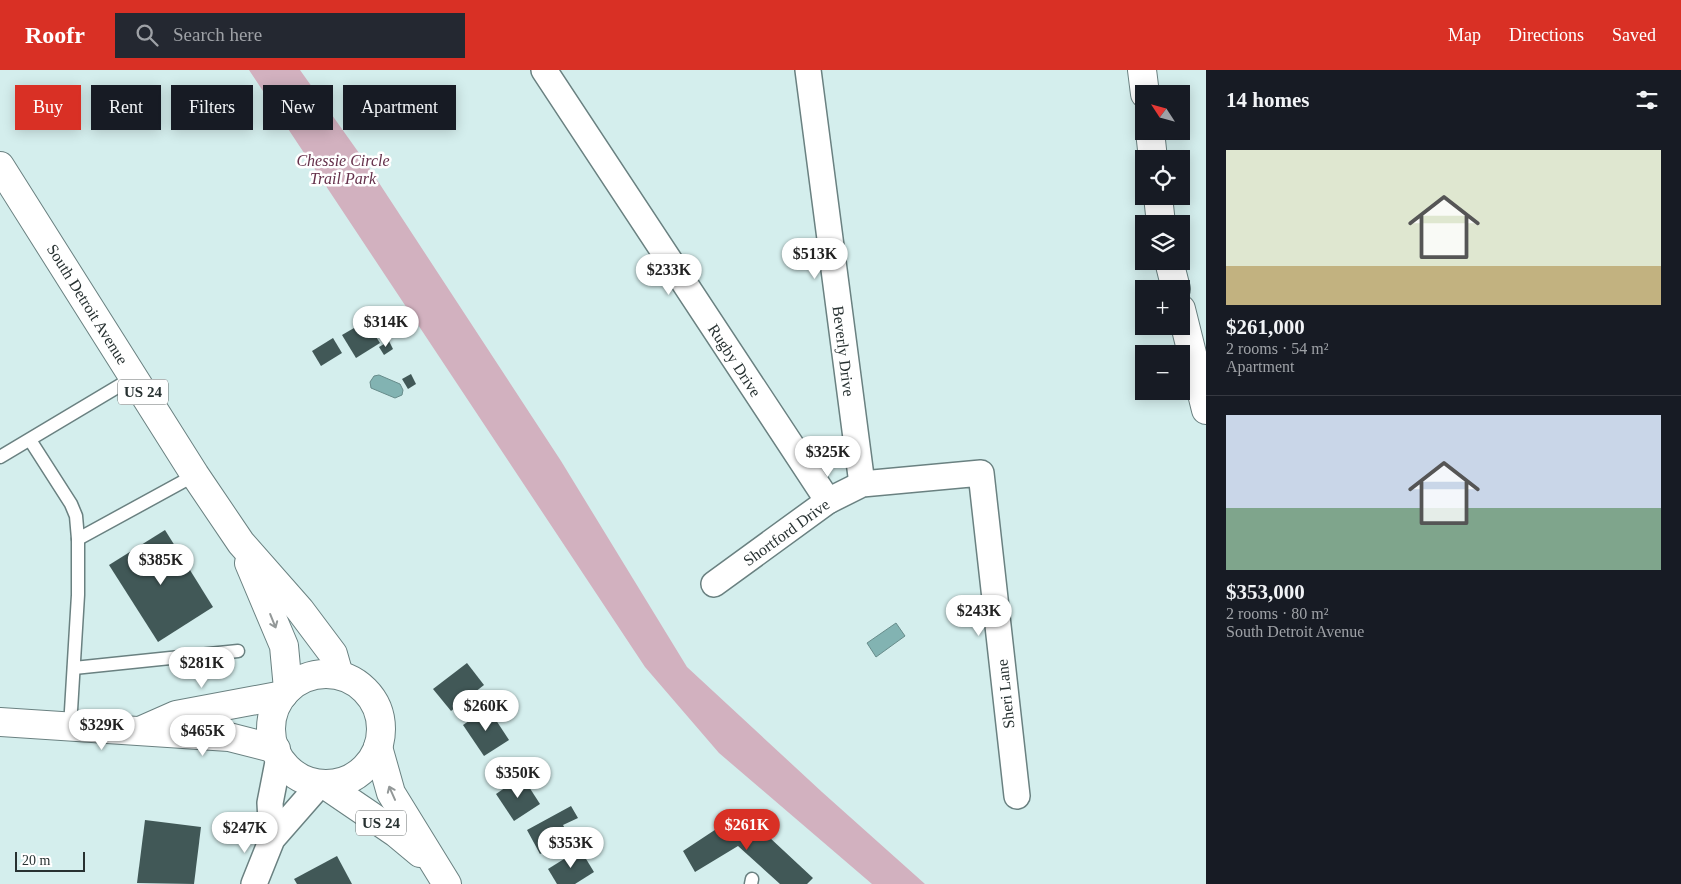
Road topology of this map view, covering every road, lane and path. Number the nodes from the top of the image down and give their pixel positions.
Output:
1 (544, 70) edge
2 (808, 70) edge
3 (1142, 70) edge
4 (1144, 85) edge
5 (0, 166) edge
6 (1187, 335) edge
7 (134, 377) junction
8 (1206, 410) edge
9 (30, 440) junction
10 (0, 457) edge
11 (981, 474) joint
12 (195, 475) junction
13 (862, 484) junction
14 (828, 500) junction
15 (78, 539) junction
16 (241, 543) junction
17 (714, 584) dead end
18 (238, 651) dead end
19 (74, 668) junction
20 (339, 675) junction
21 (286, 692) junction
22 (0, 722) edge
23 (70, 727) junction
24 (136, 732) junction
25 (378, 747) junction
26 (277, 753) junction
27 (322, 784) junction
28 (1016, 796) dead end
29 (272, 839) junction
30 (441, 874) edge
31 (254, 884) edge

1 - 14 street, Rugby Drive
2 - 13 street, Beverly Drive
3 - 4 main road
5 - 7 main road, South Detroit Avenue / US 24
6 - 8 main road
7 - 9 lane
7 - 12 main road, South Detroit Avenue / US 24
9 - 10 lane
9 - 15 lane
11 - 13 street, Shortford Drive
11 - 28 street, Sheri Lane
12 - 15 lane
12 - 16 main road, South Detroit Avenue / US 24
13 - 14 street, Shortford Drive
14 - 17 street, Shortford Drive
15 - 19 lane
16 - 20 main road, South Detroit Avenue / US 24
16 -> 21 main road, South Detroit Avenue / US 24
18 - 19 lane
19 - 23 lane
20 - 21 main road
20 - 25 main road, US 24
21 - 24 main road
21 - 26 main road, South Detroit Avenue / US 24
22 - 23 main road
23 - 24 main road
24 - 26 main road
25 - 27 main road
30 -> 25 main road, US 24
26 - 27 main road, US 24
26 - 29 street
27 - 29 street
27 - 30 main road, US 24
29 - 31 street

